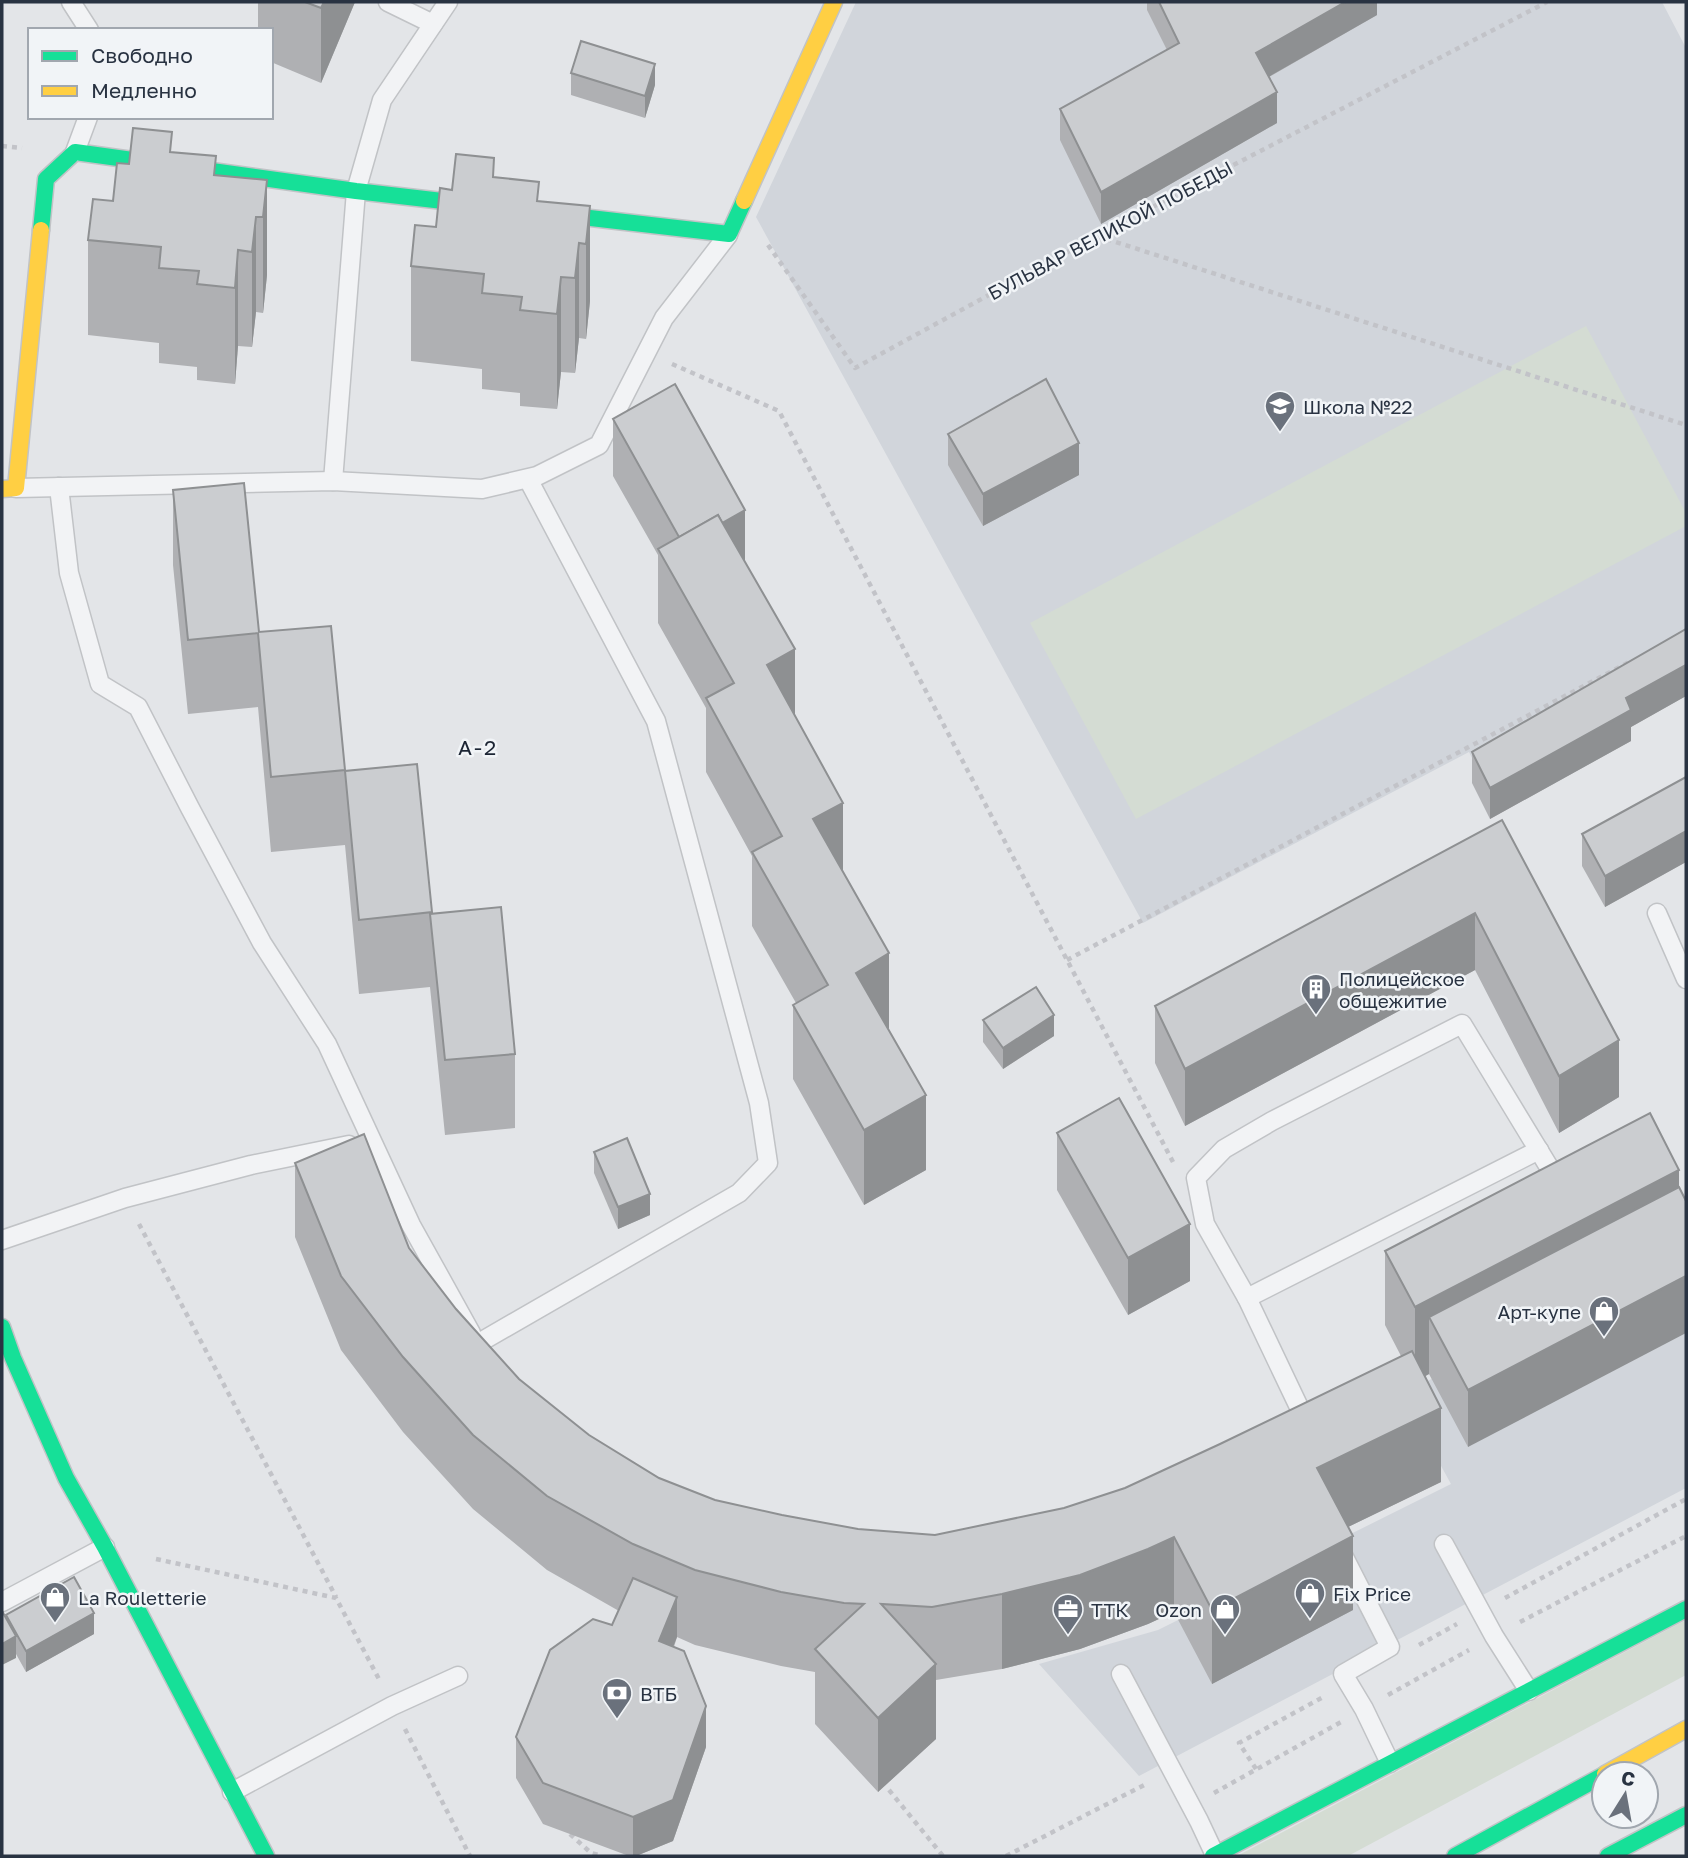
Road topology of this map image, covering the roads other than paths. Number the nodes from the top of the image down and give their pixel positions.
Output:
1 (388, 2) edge
2 (448, 2) edge
3 (834, 2) edge
4 (78, 6) edge
5 (433, 24) junction
6 (88, 28) edge
7 (87, 119) edge
8 (75, 152) junction
9 (356, 191) junction
10 (729, 234) junction
11 (528, 478) junction
12 (333, 481) junction
13 (59, 487) junction
14 (9, 489) edge
15 (1657, 913) dead end
16 (1686, 979) edge
17 (372, 1140) junction
18 (1539, 1150) junction
19 (1583, 1177) edge
20 (2, 1240) edge
21 (1247, 1298) junction
22 (2, 1327) edge
23 (1303, 1444) edge
24 (1444, 1544) dead end
25 (105, 1547) junction
26 (1341, 1552) edge
27 (2, 1602) edge
28 (1686, 1609) edge
29 (1121, 1674) dead end
30 (458, 1676) dead end
31 (1529, 1691) junction
32 (1686, 1729) edge
33 (1630, 1760) edge
34 (1390, 1763) junction
35 (1590, 1782) edge
36 (233, 1792) junction
37 (1686, 1815) edge
38 (266, 1856) edge
39 (1214, 1856) edge
40 (1455, 1856) edge
41 (1608, 1856) edge

1 - 5 lane
2 - 5 lane
3 - 10 street
4 - 6 lane
5 - 9 lane
7 - 8 lane
8 - 9 street
8 - 14 street
9 - 10 street
9 - 12 lane
10 - 11 lane
11 - 12 lane
11 - 17 lane
12 - 13 lane
13 - 14 lane
13 - 17 lane
15 - 16 lane
17 - 20 lane
18 - 19 lane
18 - 21 lane
18 - 21 lane
21 - 23 lane
22 - 25 street
24 - 31 lane
25 - 27 lane
25 - 36 street
26 - 34 lane
28 - 31 street
29 - 39 lane
30 - 36 lane
31 - 34 street
32 - 33 street
34 - 39 street
35 - 40 street
36 - 38 street
37 - 41 street

